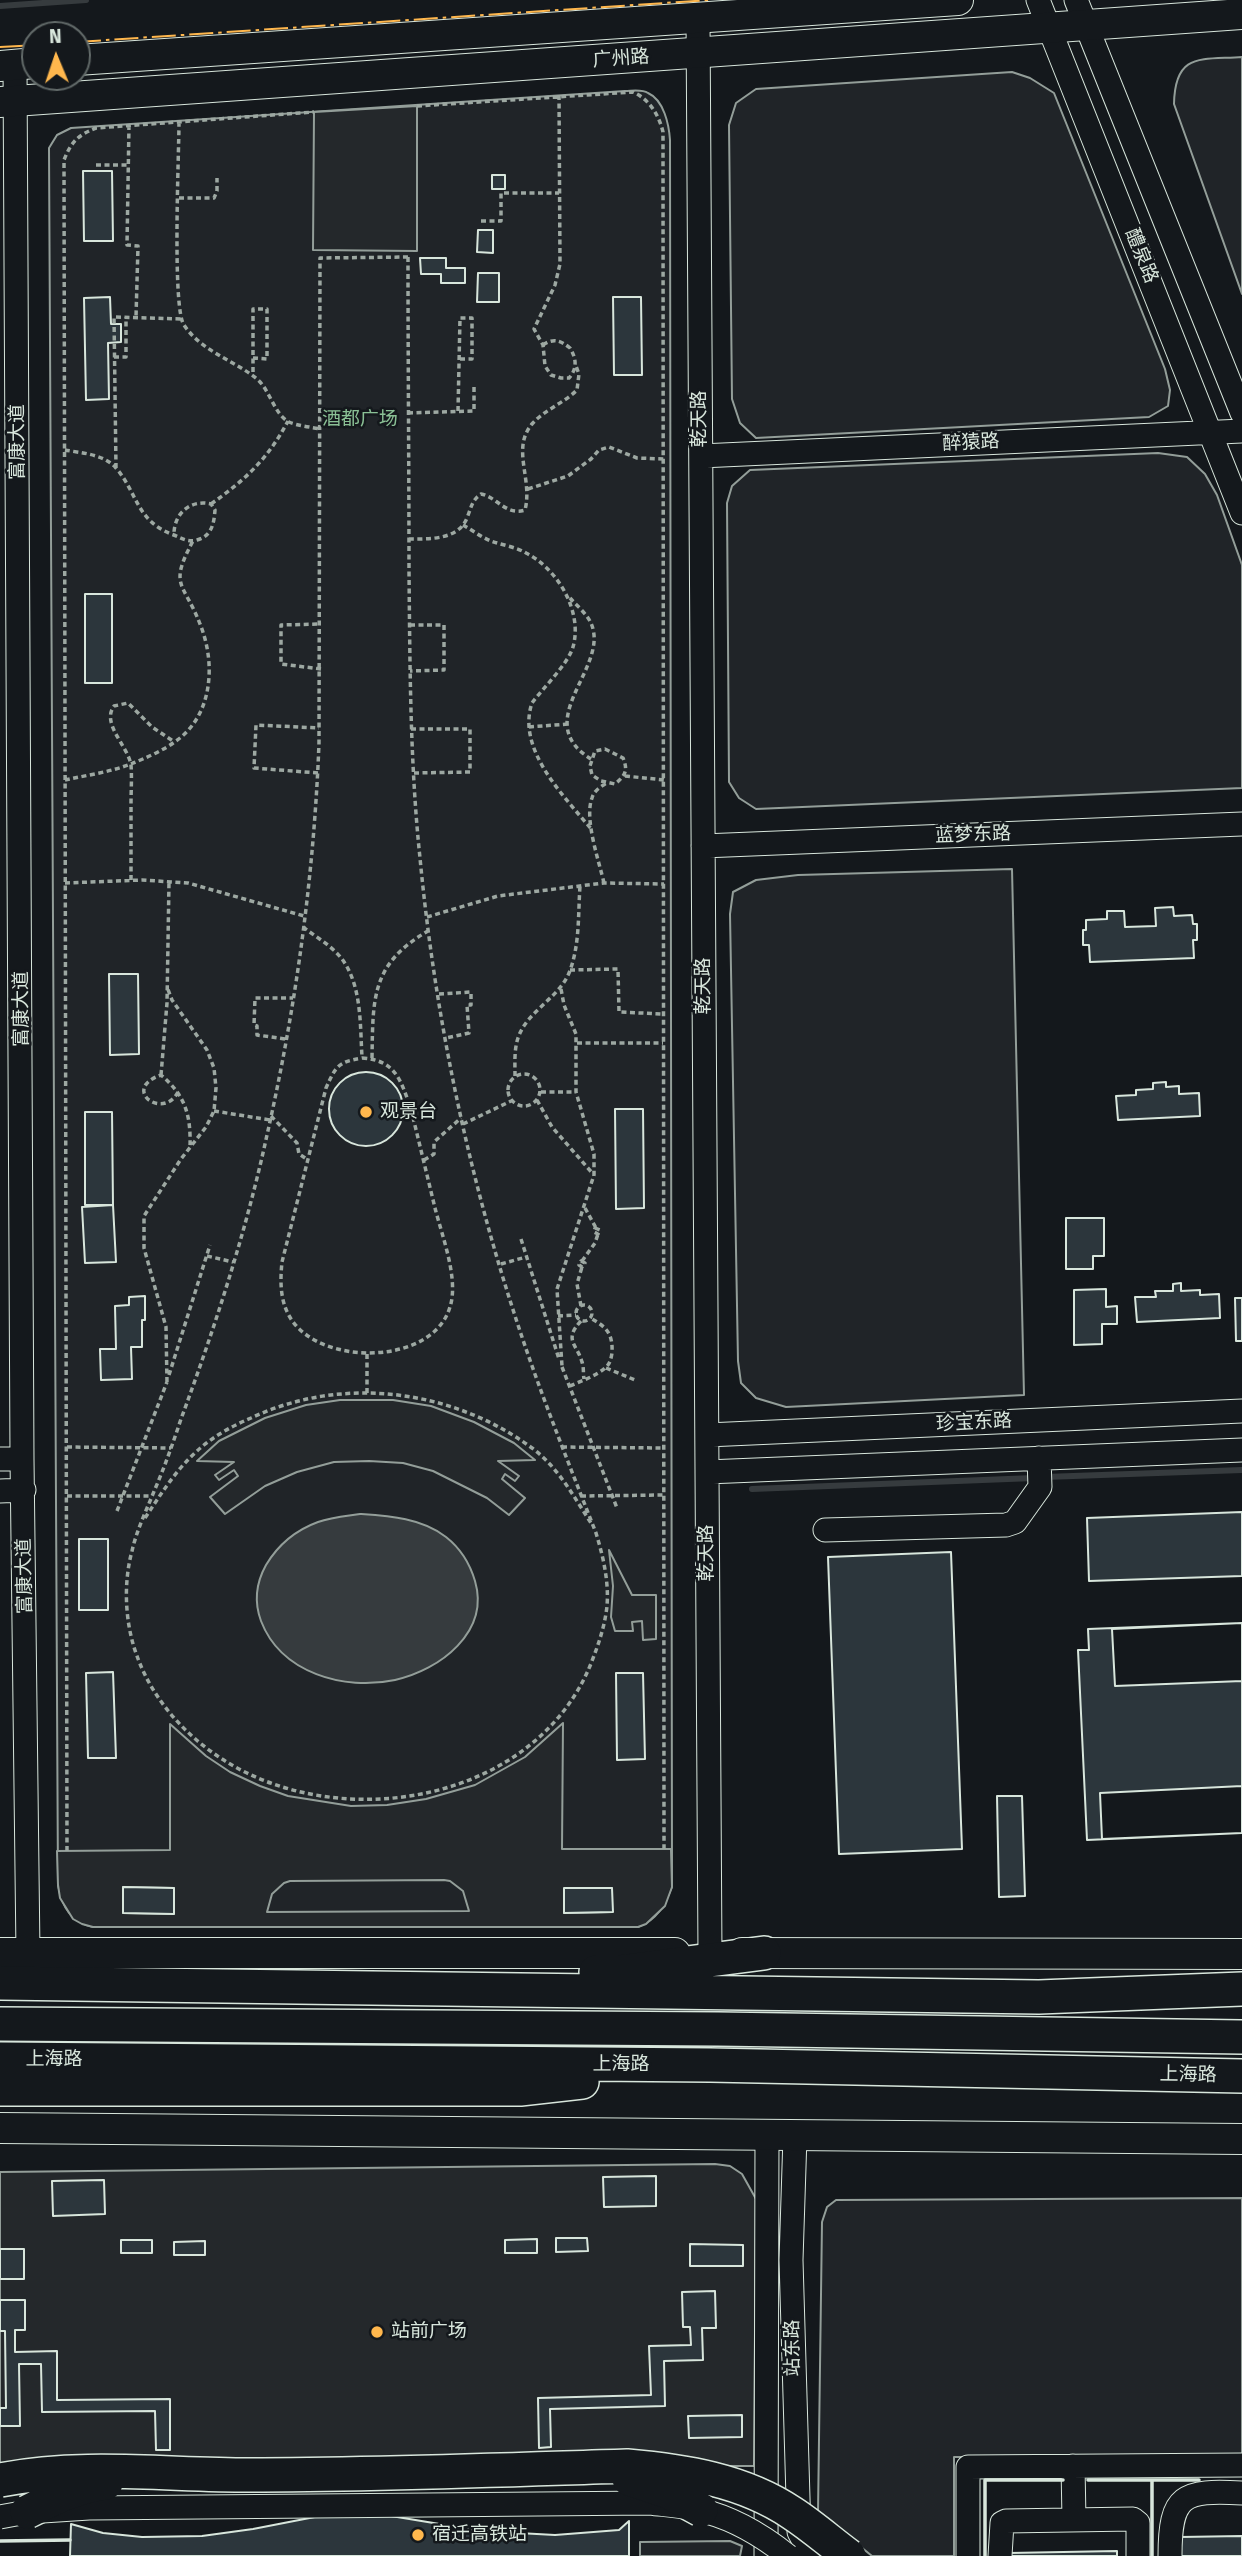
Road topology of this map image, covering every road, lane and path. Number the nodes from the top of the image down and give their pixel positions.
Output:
1 (958, 0) edge
2 (1038, 0) edge
3 (1081, 13) edge
4 (1242, 14) edge
5 (698, 19) junction
6 (1049, 28) junction
7 (698, 53) junction
8 (91, 59) edge
9 (17, 65) edge
10 (559, 96) junction
11 (8, 102) edge
12 (417, 106) dead end
13 (314, 112) dead end
14 (179, 122) junction
15 (129, 125) junction
16 (96, 165) dead end
17 (129, 165) junction
18 (217, 178) dead end
19 (559, 193) junction
20 (179, 198) junction
21 (481, 221) dead end
22 (126, 317) junction
23 (136, 317) junction
24 (181, 319) junction
25 (543, 345) junction
26 (114, 357) junction
27 (253, 358) junction
28 (459, 359) junction
29 (576, 364) junction
30 (253, 375) junction
31 (474, 386) dead end
32 (458, 411) junction
33 (408, 413) junction
34 (1242, 414) edge
35 (288, 421) junction
36 (320, 429) junction
37 (1242, 431) edge
38 (1211, 432) junction
39 (65, 450) junction
40 (701, 456) junction
41 (664, 459) junction
42 (116, 468) junction
43 (528, 489) junction
44 (211, 505) junction
45 (1242, 513) edge
46 (463, 525) junction
47 (174, 534) junction
48 (409, 539) junction
49 (193, 541) junction
50 (567, 596) junction
51 (321, 624) junction
52 (410, 625) junction
53 (321, 670) junction
54 (410, 671) junction
55 (568, 724) junction
56 (529, 727) junction
57 (319, 728) junction
58 (411, 729) junction
59 (175, 742) junction
60 (591, 759) junction
61 (131, 765) junction
62 (414, 773) junction
63 (318, 774) junction
64 (625, 776) junction
65 (65, 779) junction
66 (664, 780) junction
67 (608, 782) junction
68 (1242, 824) edge
69 (10, 830) edge
70 (592, 830) junction
71 (703, 846) junction
72 (10, 879) edge
73 (131, 880) junction
74 (169, 882) junction
75 (65, 883) junction
76 (604, 883) junction
77 (664, 884) junction
78 (580, 886) junction
79 (304, 916) junction
80 (427, 917) junction
81 (303, 927) junction
82 (428, 930) junction
83 (570, 970) junction
84 (167, 987) junction
85 (561, 989) junction
86 (439, 994) junction
87 (293, 998) junction
88 (663, 1014) junction
89 (446, 1038) junction
90 (286, 1039) junction
91 (578, 1043) junction
92 (663, 1043) junction
93 (362, 1058) junction
94 (372, 1058) junction
95 (161, 1075) junction
96 (515, 1076) junction
97 (541, 1092) junction
98 (576, 1092) junction
99 (178, 1093) junction
100 (537, 1100) junction
101 (512, 1101) junction
102 (214, 1111) junction
103 (271, 1118) junction
104 (461, 1118) junction
105 (463, 1124) junction
106 (190, 1150) junction
107 (309, 1160) junction
108 (424, 1160) junction
109 (594, 1175) junction
110 (585, 1208) junction
111 (521, 1239) dead end
112 (210, 1245) dead end
113 (207, 1256) junction
114 (526, 1257) junction
115 (233, 1262) junction
116 (500, 1264) junction
117 (581, 1306) junction
118 (576, 1315) junction
119 (558, 1316) junction
120 (590, 1318) junction
121 (581, 1321) junction
122 (368, 1353) junction
123 (562, 1366) junction
124 (606, 1368) junction
125 (584, 1379) junction
126 (635, 1380) dead end
127 (167, 1382) junction
128 (569, 1387) junction
129 (367, 1393) junction
130 (1242, 1411) edge
131 (707, 1435) junction
132 (67, 1447) junction
133 (141, 1447) junction
134 (562, 1447) junction
135 (593, 1447) junction
136 (171, 1448) junction
137 (663, 1448) junction
138 (1242, 1450) edge
139 (1039, 1458) junction
140 (11, 1459) edge
141 (707, 1472) junction
142 (24, 1490) junction
143 (0, 1491) edge
144 (612, 1495) junction
145 (664, 1495) junction
146 (67, 1496) junction
147 (122, 1496) junction
148 (152, 1496) junction
149 (581, 1496) junction
150 (617, 1508) dead end
151 (117, 1511) dead end
152 (140, 1526) junction
153 (825, 1530) dead end
154 (596, 1533) junction
155 (664, 1849) dead end
156 (67, 1851) dead end
157 (14, 1953) edge
158 (710, 1953) junction
159 (764, 1953) junction
160 (1242, 1954) edge
161 (0, 1983) edge
162 (361, 1988) junction
163 (1242, 1989) edge
164 (0, 2024) edge
165 (1242, 2038) edge
166 (0, 2059) edge
167 (710, 2065) junction
168 (1242, 2076) edge
169 (0, 2089) edge
170 (0, 2128) edge
171 (781, 2135) junction
172 (1242, 2139) edge
173 (1216, 2465) junction
174 (1242, 2465) edge
175 (1073, 2466) junction
176 (533, 2469) junction
177 (248, 2475) junction
178 (0, 2480) edge
179 (1217, 2492) junction
180 (1242, 2493) edge
181 (701, 2510) junction
182 (13, 2515) edge
183 (1074, 2520) junction
184 (766, 2556) edge
185 (788, 2556) edge
186 (812, 2556) edge
187 (849, 2556) edge
188 (968, 2556) edge
189 (1000, 2556) edge
190 (1138, 2556) edge
191 (1170, 2556) edge

1 - 5 main road, 广州路
2 - 6 street, 醴泉路
3 - 4 main road, 广州路
3 - 6 main road, 广州路
3 - 34 street, 醴泉路
5 - 7 street, 乾天路
5 - 8 main road, 广州路
6 - 7 main road, 广州路
6 - 38 street, 醴泉路
7 - 11 main road, 广州路
7 - 40 street, 乾天路
9 - 11 street, 富康大道
10 - 12 path
10 - 19 path
10 - 41 path
11 - 69 street, 富康大道
13 - 14 path
14 - 15 path
14 - 20 path
15 - 17 path
15 - 39 path
16 - 17 path
17 - 23 path
18 - 20 path
19 - 21 path
19 - 25 path
20 - 24 path
22 - 23 path
22 - 26 path
22 - 26 path
23 - 24 path
24 - 30 path
25 - 29 path
25 - 29 path
26 - 42 path
27 - 27 path
27 - 30 path
28 - 28 path
28 - 32 path
29 - 43 path
30 - 35 path
31 - 32 path
32 - 33 path
33 - 36 path
33 - 48 path
35 - 36 path
35 - 44 path
36 - 51 path
37 - 38 street, 醉猿路
38 - 40 street, 醉猿路
38 - 45 street, 醴泉路
39 - 42 path
39 - 65 path
40 - 71 street, 乾天路
41 - 43 path
41 - 66 path
42 - 47 path
43 - 46 path
44 - 47 path
44 - 49 path
46 - 48 path
46 - 50 path
47 - 49 path
48 - 52 path
49 - 59 path
50 - 55 path
50 - 56 path
51 - 53 path
51 - 53 path
52 - 54 path
52 - 54 path
53 - 57 path
54 - 58 path
55 - 56 path
55 - 60 path
56 - 70 path
57 - 63 path
57 - 63 path
58 - 62 path
58 - 62 path
59 - 61 path
59 - 61 path
60 - 64 path
60 - 67 path
61 - 65 path
61 - 73 path
62 - 80 path
63 - 79 path
64 - 66 path
64 - 67 path
65 - 75 path
66 - 77 path
67 - 70 path
68 - 71 street, 蓝梦东路
69 - 72 street, 富康大道
70 - 76 path
71 - 131 street, 乾天路
72 - 140 street, 富康大道
73 - 74 path
73 - 75 path
74 - 79 path
74 - 84 path
75 - 132 path
76 - 77 path
76 - 78 path
77 - 88 path
78 - 80 path
78 - 83 path
79 - 81 path
80 - 82 path
81 - 87 path
81 - 93 path
82 - 86 path
82 - 94 path
83 - 85 path
83 - 88 path
84 - 95 path
84 - 102 path
85 - 91 path
85 - 96 path
86 - 89 path
86 - 89 path
87 - 90 path
87 - 90 path
88 - 92 path
89 - 104 path
90 - 103 path
91 - 92 path
91 - 98 path
92 - 137 path
93 - 94 path
93 - 107 path
94 - 108 path
95 - 99 path
95 - 99 path
96 - 97 path
96 - 101 path
97 - 98 path
97 - 100 path
98 - 109 path
99 - 106 path
100 - 101 path
100 - 109 path
101 - 105 path
102 - 103 path
102 - 106 path
103 - 107 path
103 - 115 path
104 - 105 path
104 - 108 path
105 - 116 path
106 - 127 path
107 - 122 path
108 - 122 path
109 - 110 path
110 - 117 path
110 - 119 path
111 - 114 path
112 - 113 path
113 - 115 path
113 - 127 path
114 - 116 path
114 - 123 path
115 - 136 path
116 - 134 path
117 - 118 path
117 - 120 path
118 - 119 path
118 - 121 path
119 - 123 path
120 - 121 path
120 - 124 path
121 - 125 path
122 - 129 path
123 - 128 path
124 - 125 path
124 - 126 path
125 - 128 path
127 - 133 path
128 - 135 path
129 - 152 path
129 - 154 path
130 - 131 street, 珍宝东路
131 - 141 street, 乾天路
132 - 133 path
132 - 146 path
133 - 136 path
133 - 147 path
134 - 135 path
134 - 149 path
135 - 137 path
135 - 144 path
136 - 148 path
137 - 145 path
138 - 139 street, 珍宝东路
139 - 141 street, 珍宝东路
139 - 153 street
140 - 142 street, 富康大道
141 - 158 street, 乾天路
142 - 143 street
142 - 157 street, 富康大道
144 - 145 path
144 - 149 path
144 - 150 path
145 - 155 path
146 - 147 path
146 - 156 path
147 - 148 path
147 - 151 path
148 - 152 path
149 - 154 path
152 - 154 path
157 - 158 main road
158 - 159 main road
159 - 160 main road
159 - 162 highway
161 - 162 highway
162 - 163 highway
164 - 165 highway, 上海路
166 - 167 highway, 上海路
167 - 168 highway, 上海路
167 - 169 highway
170 - 171 main road
171 - 172 main road
171 - 184 street, 站东路
171 - 186 street, 站东路
173 - 174 street
173 - 175 street
173 - 179 street
175 - 183 street
175 - 188 street
176 - 177 highway, bridge
176 - 181 highway, bridge
176 - 187 highway, bridge
177 - 178 highway, bridge
177 - 182 highway, bridge
179 - 180 street
179 - 191 street
181 - 182 street, bridge
181 - 185 street, bridge
183 - 189 street
183 - 190 street

